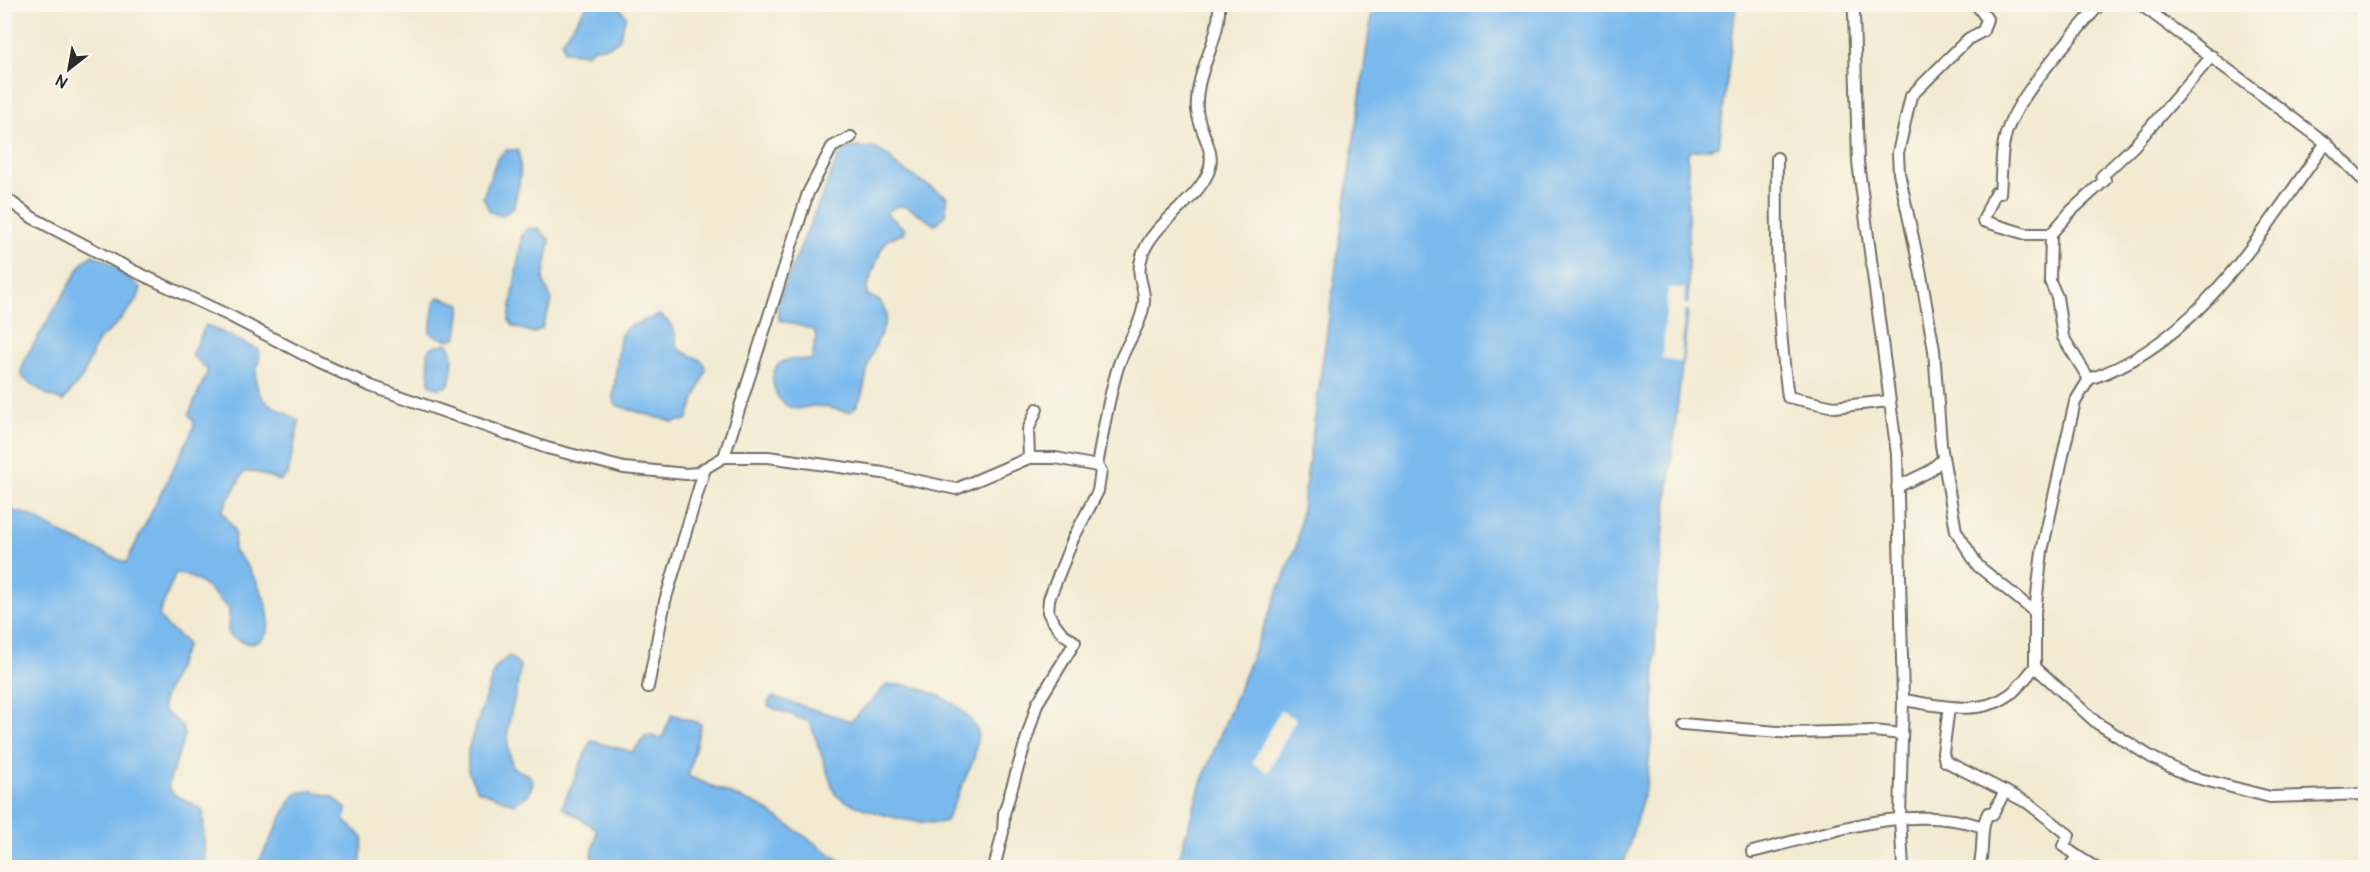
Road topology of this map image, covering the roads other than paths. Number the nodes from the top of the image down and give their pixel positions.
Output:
1 (1219, 4) edge
2 (1851, 4) edge
3 (1976, 4) edge
4 (2100, 4) edge
5 (2140, 4) edge
6 (2212, 56) junction
7 (851, 137) dead end
8 (2326, 143) junction
9 (1777, 158) dead end
10 (2366, 183) edge
11 (4, 197) edge
12 (2052, 234) junction
13 (2089, 379) junction
14 (1889, 401) junction
15 (1037, 409) dead end
16 (724, 457) junction
17 (1029, 458) junction
18 (1943, 459) junction
19 (1096, 466) junction
20 (705, 468) junction
21 (1897, 488) junction
22 (2035, 612) junction
23 (2035, 667) junction
24 (648, 687) dead end
25 (1903, 700) junction
26 (1949, 707) junction
27 (1682, 724) dead end
28 (1901, 734) junction
29 (2005, 791) junction
30 (2366, 794) edge
31 (1900, 817) junction
32 (1983, 827) junction
33 (1752, 852) dead end
34 (2077, 856) junction
35 (2091, 865) edge
36 (994, 867) edge
37 (1903, 867) edge
38 (1979, 867) edge
39 (2069, 867) edge

1 - 19 street
2 - 14 street
3 - 18 street
4 - 12 street
5 - 6 street
6 - 8 street
6 - 12 street
7 - 16 street
8 - 10 street
8 - 13 street
9 - 14 street
11 - 20 street
12 - 13 street
13 - 22 street
14 - 21 street
15 - 17 street
16 - 17 street
16 - 20 street
17 - 19 street
18 - 21 street
18 - 22 street
19 - 36 street
20 - 24 street
21 - 25 street
22 - 23 street
23 - 26 street
23 - 30 street
25 - 26 street
25 - 28 street
26 - 29 street
27 - 28 street
28 - 31 street
29 - 32 street
29 - 34 street
31 - 32 street
31 - 33 street
31 - 37 street
32 - 38 street
34 - 35 street
34 - 39 street

